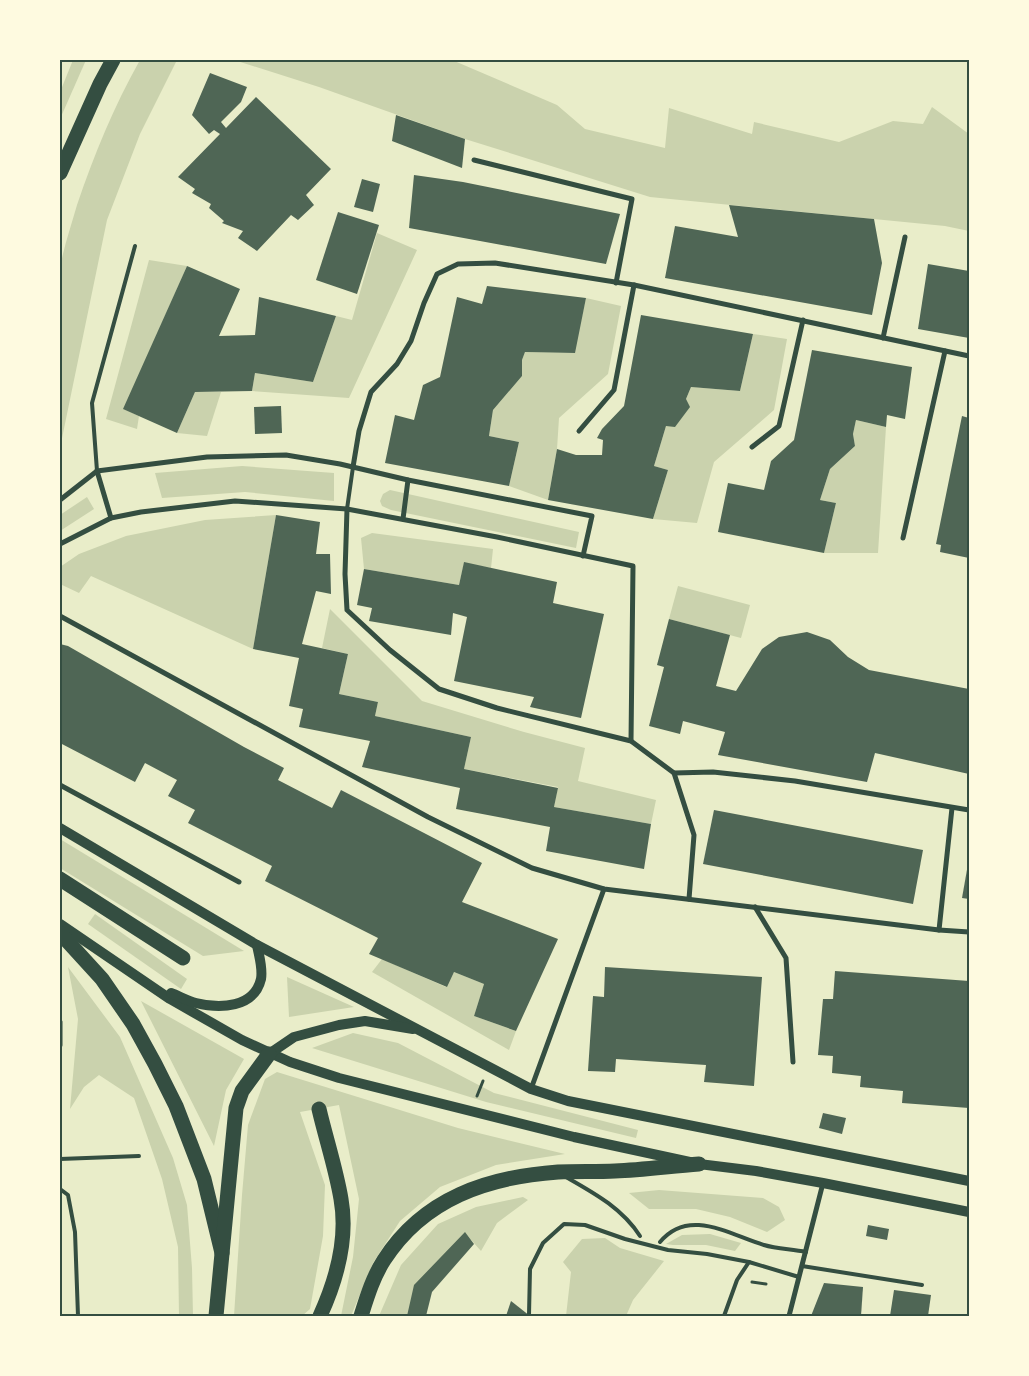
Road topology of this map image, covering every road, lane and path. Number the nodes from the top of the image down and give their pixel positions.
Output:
1 (113, 60) edge
2 (474, 160) dead end
3 (60, 173) edge
4 (905, 237) dead end
5 (135, 246) dead end
6 (616, 283) junction
7 (634, 285) junction
8 (803, 320) junction
9 (883, 338) junction
10 (945, 351) junction
11 (969, 356) edge
12 (579, 431) dead end
13 (752, 448) dead end
14 (353, 467) junction
15 (97, 471) junction
16 (408, 480) junction
17 (60, 500) edge
18 (347, 509) junction
19 (111, 518) junction
20 (402, 520) junction
21 (903, 538) dead end
22 (60, 544) edge
23 (583, 556) junction
24 (60, 616) edge
25 (631, 741) junction
26 (674, 772) junction
27 (60, 785) edge
28 (952, 808) junction
29 (969, 810) edge
30 (60, 828) edge
31 (60, 879) edge
32 (239, 882) dead end
33 (604, 889) junction
34 (689, 899) junction
35 (755, 907) junction
36 (60, 924) edge
37 (939, 930) junction
38 (969, 932) edge
39 (60, 933) edge
40 (257, 945) junction
41 (183, 958) dead end
42 (145, 982) junction
43 (60, 1022) edge
44 (421, 1030) junction
45 (60, 1044) edge
46 (269, 1054) junction
47 (793, 1062) dead end
48 (488, 1067) junction
49 (530, 1089) junction
50 (319, 1109) dead end
51 (471, 1111) junction
52 (139, 1156) dead end
53 (60, 1159) edge
54 (699, 1164) junction
55 (557, 1172) junction
56 (969, 1181) edge
57 (823, 1183) junction
58 (60, 1189) edge
59 (969, 1212) edge
60 (640, 1236) dead end
61 (660, 1242) dead end
62 (806, 1252) junction
63 (222, 1253) junction
64 (749, 1262) junction
65 (802, 1266) junction
66 (799, 1277) junction
67 (737, 1280) junction
68 (922, 1285) dead end
69 (796, 1288) junction
70 (328, 1299) junction
71 (529, 1315) dead end
72 (78, 1316) edge
73 (216, 1316) edge
74 (320, 1316) edge
75 (325, 1316) edge
76 (361, 1316) edge
77 (724, 1316) edge
78 (789, 1316) edge

1 - 3 highway
2 - 6 street
4 - 9 street
5 - 15 lane
6 - 7 street
6 - 14 street
7 - 8 street
7 - 12 street
8 - 9 street
8 - 13 street
9 - 10 street
10 - 11 street
10 - 21 street
14 - 15 street
14 - 16 street
14 - 18 lane
15 - 17 street
15 - 19 street
16 - 20 street
16 - 23 street
18 - 19 street
18 - 20 street
18 - 25 street
19 - 22 street
20 - 23 street
23 - 25 street
24 - 33 street
25 - 26 street
26 - 28 street
26 - 34 street
27 - 32 street
28 - 29 street
28 - 37 street
30 - 40 main road
31 - 41 highway
33 - 34 street
33 - 49 street
34 - 35 street
35 - 37 street
35 - 47 street
36 - 42 main road
37 - 38 street
39 - 63 highway
40 - 42 main road
40 - 44 main road
42 - 46 main road
43 - 45 street
44 - 46 main road
44 - 48 main road
46 - 51 main road
46 - 63 highway
48 - 49 main road
48 - 51 path
49 - 56 main road
50 - 70 highway
51 - 54 main road
52 - 53 lane
54 - 55 highway
54 - 57 main road
55 - 60 lane
55 - 76 highway
57 - 59 main road
57 - 62 street
58 - 72 lane
61 - 62 lane
62 - 65 street
63 - 73 highway
64 - 66 lane
64 - 67 lane
64 - 71 lane
65 - 66 street
65 - 68 lane
66 - 69 street
67 - 69 path
67 - 77 lane
69 - 78 street
70 - 74 highway
70 - 75 highway

